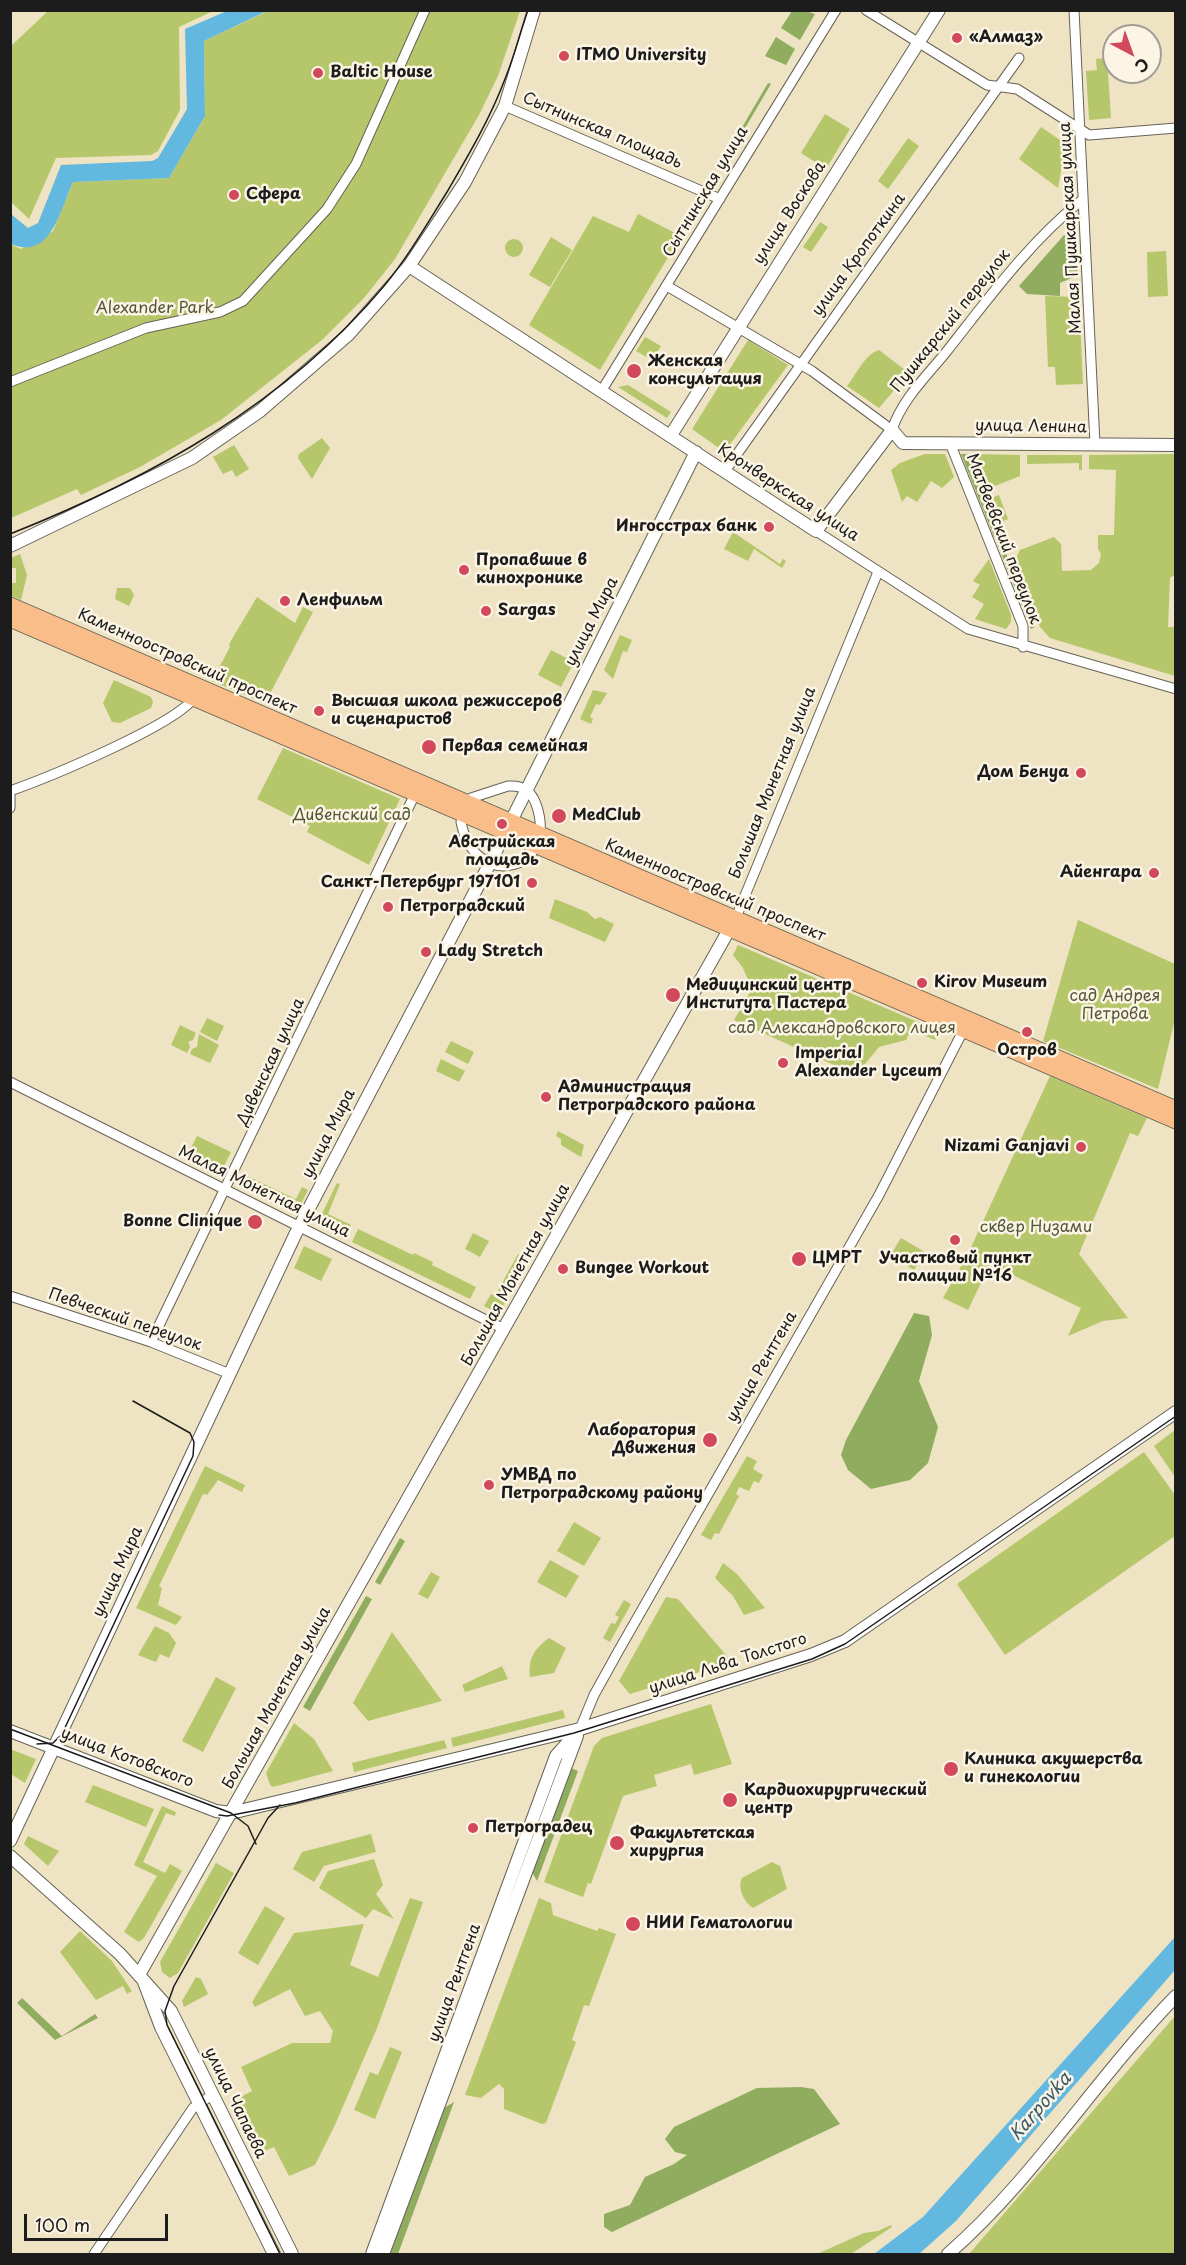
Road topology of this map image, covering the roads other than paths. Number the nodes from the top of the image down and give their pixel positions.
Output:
1 (425, 10) edge
2 (534, 10) edge
3 (836, 10) edge
4 (866, 10) edge
5 (939, 10) edge
6 (1074, 10) edge
7 (920, 42) junction
8 (1018, 58) dead end
9 (999, 86) junction
10 (505, 106) junction
11 (1176, 128) edge
12 (1081, 132) junction
13 (720, 199) junction
14 (1082, 200) junction
15 (409, 266) junction
16 (667, 286) junction
17 (736, 328) junction
18 (801, 366) junction
19 (10, 382) edge
20 (602, 390) junction
21 (892, 430) junction
22 (670, 435) junction
23 (1176, 437) edge
24 (1095, 440) junction
25 (950, 443) junction
26 (1176, 445) edge
27 (696, 452) junction
28 (725, 471) junction
29 (816, 531) junction
30 (10, 546) edge
31 (878, 572) junction
32 (10, 605) edge
33 (10, 619) edge
34 (1023, 647) junction
35 (1176, 689) edge
36 (194, 698) junction
37 (526, 789) junction
38 (10, 793) edge
39 (415, 794) junction
40 (10, 808) edge
41 (465, 809) junction
42 (507, 828) junction
43 (539, 841) junction
44 (489, 865) junction
45 (733, 925) junction
46 (966, 1025) junction
47 (10, 1082) edge
48 (1176, 1109) edge
49 (1176, 1121) edge
50 (226, 1190) junction
51 (300, 1226) junction
52 (10, 1296) edge
53 (504, 1329) junction
54 (152, 1342) junction
55 (230, 1374) junction
56 (1176, 1412) edge
57 (580, 1729) junction
58 (10, 1731) edge
59 (53, 1748) junction
60 (231, 1813) junction
61 (10, 1841) edge
62 (10, 1856) edge
63 (140, 1973) junction
64 (1176, 1996) edge
65 (212, 2095) junction
66 (199, 2103) junction
67 (94, 2254) edge
68 (274, 2254) edge
69 (292, 2254) edge
70 (372, 2254) edge
71 (383, 2254) edge
72 (948, 2254) edge

1 - 19 street
2 - 10 street
3 - 13 street, Сытнинская улица
4 - 7 street
5 - 7 street, улица Воскова
6 - 12 street, Малая Пушкарская улица
7 - 9 street
7 - 17 street, улица Воскова
8 - 9 street, улица Кропоткина
9 - 12 street
9 - 18 street, улица Кропоткина
10 - 13 street, Сытнинская площадь
10 - 15 street
11 - 12 street
12 - 14 street, Малая Пушкарская улица
13 - 16 street, Сытнинская улица
14 - 21 street, Пушкарский переулок
14 - 24 street, Малая Пушкарская улица
15 - 20 street, Кронверкская улица
15 - 30 street
16 - 17 street, улица Ленина
16 - 20 street, Сытнинская улица
17 - 18 street, улица Ленина
17 - 22 street, улица Воскова
18 - 21 street, улица Ленина
18 - 28 street, улица Кропоткина
20 - 22 street, Кронверкская улица
21 - 24 street, улица Ленина
21 - 25 street, улица Ленина
21 - 29 street, Пушкарский переулок
22 - 27 street, Кронверкская улица
23 - 24 street, улица Ленина
24 - 25 street, улица Ленина
24 - 26 street, улица Ленина
25 - 34 street, Матвеевский переулок
27 - 28 street, Кронверкская улица
27 - 37 street, улица Мира
28 - 29 street, Кронверкская улица
29 - 31 street, Кронверкская улица
31 - 34 street, Кронверкская улица
31 - 45 street, Большая Монетная улица
32 - 41 main road, Каменноостровский проспект
33 - 36 main road, Каменноостровский проспект
34 - 35 street, Кронверкская улица
36 - 38 street
36 - 39 main road, Каменноостровский проспект
37 - 41 street
37 - 42 street, улица Мира
37 - 43 street
38 - 40 street
39 - 41 main road, Каменноостровский проспект
39 - 50 street, Дивенская улица
41 - 42 main road, Каменноостровский проспект
41 - 44 street
42 - 43 main road, Каменноостровский проспект
42 - 44 street, улица Мира
43 - 44 street
43 - 45 main road, Каменноостровский проспект
44 - 51 street, улица Мира
45 - 46 main road, Каменноостровский проспект
45 - 53 street, Большая Монетная улица
46 - 48 main road, Каменноостровский проспект
46 - 49 main road, Каменноостровский проспект
46 - 57 street, улица Рентгена
47 - 50 street, Малая Монетная улица
50 - 51 street, Малая Монетная улица
50 - 54 street, Дивенская улица
51 - 53 street, Малая Монетная улица
51 - 55 street, улица Мира
52 - 54 street, Певческий переулок
53 - 60 street, Большая Монетная улица
54 - 55 street, Певческий переулок
55 - 59 street, улица Мира
56 - 57 street, улица Льва Толстого
57 - 60 street, улица Льва Толстого
57 - 70 street, улица Рентгена
57 - 71 street, улица Рентгена
58 - 59 street, улица Котовского
59 - 60 street, улица Котовского
59 - 61 street, улица Мира
60 - 63 street, Большая Монетная улица
62 - 63 street, улица Чапаева
63 - 65 street, улица Чапаева
63 - 66 street, улица Чапаева
64 - 72 street
65 - 66 street
65 - 69 street, улица Чапаева
66 - 67 street
66 - 68 street, улица Чапаева

